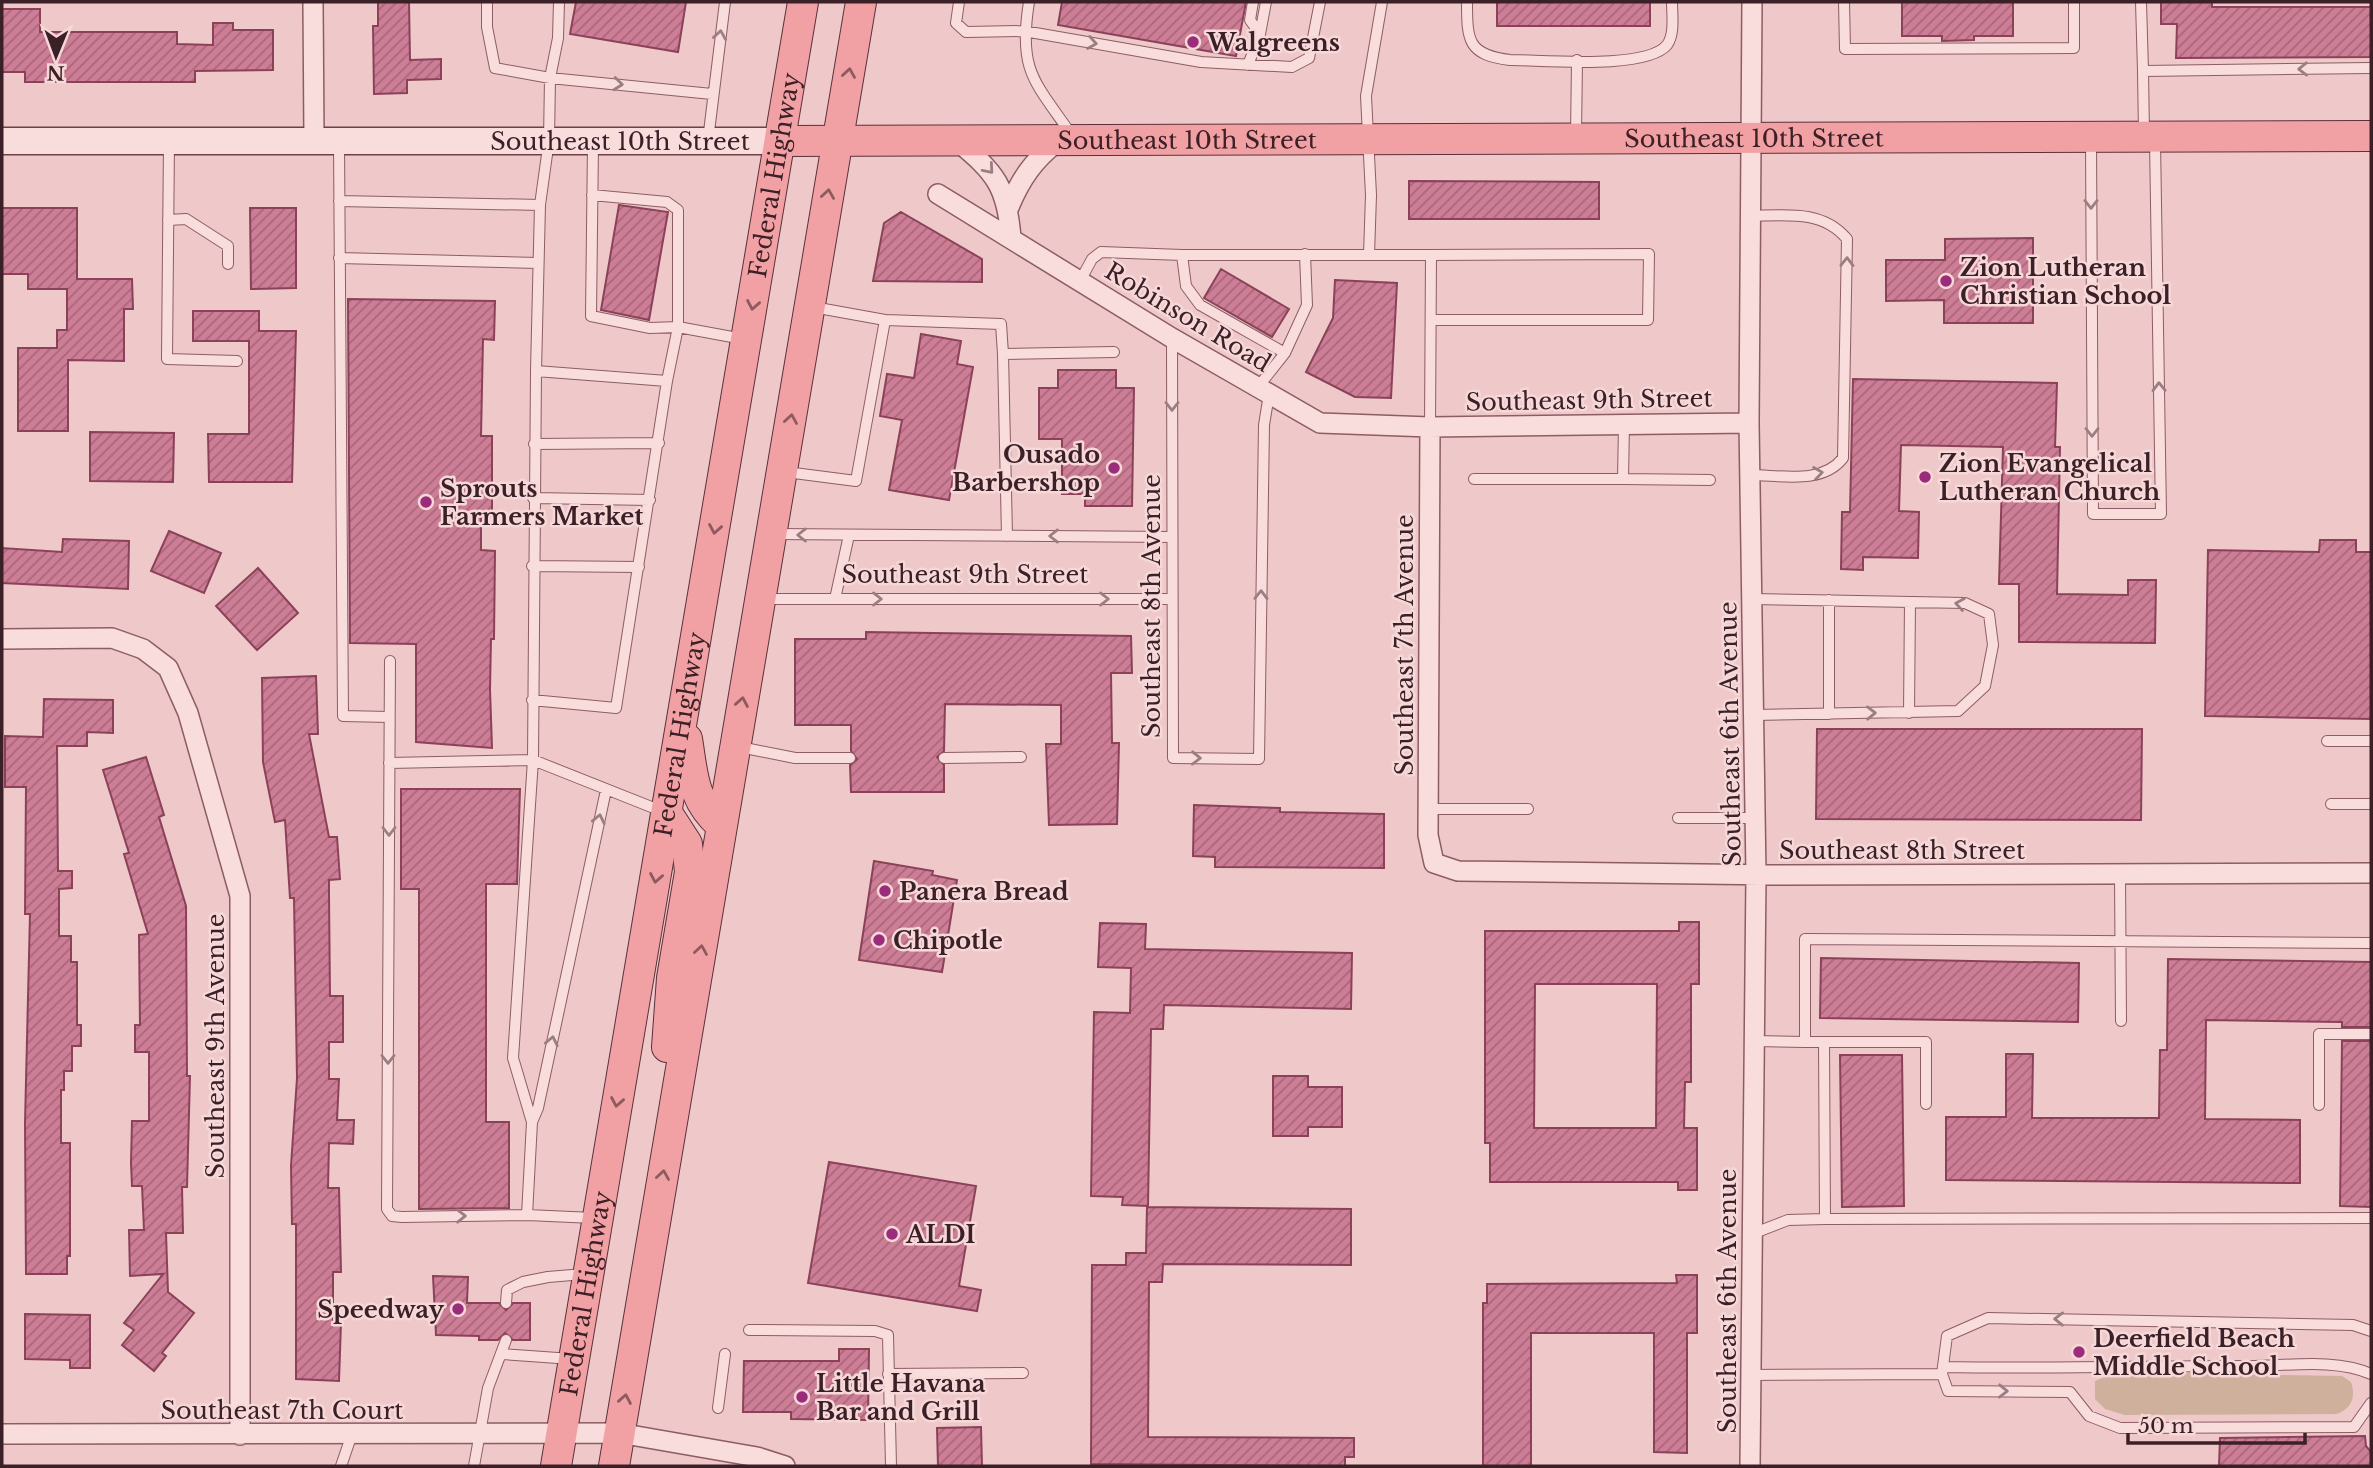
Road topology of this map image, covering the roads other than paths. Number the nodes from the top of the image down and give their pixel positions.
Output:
1 (313, 2) edge
2 (487, 2) edge
3 (559, 2) edge
4 (725, 2) edge
5 (803, 2) edge
6 (861, 2) edge
7 (960, 2) edge
8 (1029, 2) edge
9 (1253, 2) edge
10 (1266, 2) edge
11 (1320, 2) edge
12 (1382, 2) edge
13 (1468, 2) edge
14 (1672, 2) edge
15 (1752, 2) edge
16 (1844, 2) edge
17 (2074, 2) edge
18 (2141, 2) edge
19 (1024, 31) junction
20 (1260, 34) junction
21 (1577, 60) junction
22 (1248, 65) junction
23 (2371, 68) edge
24 (2143, 71) junction
25 (550, 78) junction
26 (712, 94) junction
27 (1752, 136) junction
28 (2091, 136) junction
29 (2150, 136) junction
30 (2371, 136) edge
31 (1576, 138) junction
32 (327, 139) junction
33 (1367, 139) junction
34 (169, 140) junction
35 (549, 140) junction
36 (593, 140) junction
37 (2, 141) edge
38 (708, 141) junction
39 (781, 141) junction
40 (838, 141) junction
41 (957, 141) junction
42 (1067, 141) junction
43 (938, 194) dead end
44 (592, 195) junction
45 (339, 201) junction
46 (540, 205) junction
47 (1009, 206) junction
48 (1751, 216) junction
49 (168, 220) junction
50 (1011, 238) junction
51 (1305, 254) junction
52 (1182, 255) junction
53 (1369, 255) junction
54 (1431, 255) junction
55 (339, 258) junction
56 (538, 263) junction
57 (228, 264) dead end
58 (1080, 281) junction
59 (810, 306) junction
60 (885, 320) junction
61 (1430, 320) junction
62 (678, 327) junction
63 (1172, 338) junction
64 (747, 340) junction
65 (1114, 352) dead end
66 (1003, 354) junction
67 (1285, 354) junction
68 (237, 361) dead end
69 (536, 370) junction
70 (667, 381) junction
71 (1263, 391) junction
72 (1749, 423) junction
73 (1623, 424) junction
74 (1430, 427) junction
75 (659, 443) junction
76 (534, 444) junction
77 (782, 472) junction
78 (1750, 475) junction
79 (1474, 479) dead end
80 (1623, 479) junction
81 (1710, 480) dead end
82 (533, 498) junction
83 (650, 500) junction
84 (771, 534) junction
85 (849, 535) junction
86 (1007, 536) junction
87 (1172, 537) junction
88 (532, 565) junction
89 (639, 567) junction
90 (1752, 598) junction
91 (760, 599) junction
92 (835, 599) junction
93 (1171, 599) junction
94 (1829, 600) junction
95 (1910, 602) junction
96 (2, 639) edge
97 (390, 661) dead end
98 (532, 700) junction
99 (1909, 712) junction
100 (683, 714) junction
101 (1829, 714) junction
102 (1754, 715) junction
103 (389, 717) junction
104 (2327, 741) dead end
105 (2371, 741) edge
106 (735, 746) junction
107 (1021, 757) dead end
108 (850, 758) dead end
109 (944, 758) dead end
110 (533, 760) junction
111 (389, 763) junction
112 (606, 790) junction
113 (2331, 804) dead end
114 (2371, 804) edge
115 (1428, 809) junction
116 (1528, 809) dead end
117 (667, 813) junction
118 (1678, 818) dead end
119 (1756, 818) junction
120 (722, 825) junction
121 (1434, 863) joint
122 (2371, 873) edge
123 (2120, 874) junction
124 (1756, 875) junction
125 (2121, 941) junction
126 (2371, 943) edge
127 (2121, 1021) dead end
128 (2371, 1034) edge
129 (1754, 1041) junction
130 (1805, 1042) junction
131 (1824, 1042) junction
132 (680, 1071) junction
133 (1926, 1104) dead end
134 (2319, 1105) dead end
135 (532, 1122) junction
136 (527, 1215) junction
137 (598, 1218) junction
138 (2371, 1218) edge
139 (1825, 1219) junction
140 (1752, 1234) junction
141 (588, 1274) junction
142 (506, 1303) dead end
143 (749, 1330) dead end
144 (2371, 1331) edge
145 (506, 1340) dead end
146 (502, 1354) junction
147 (725, 1354) dead end
148 (574, 1359) junction
149 (1942, 1371) junction
150 (1023, 1373) dead end
151 (888, 1374) junction
152 (2371, 1374) edge
153 (1751, 1375) junction
154 (2371, 1403) edge
155 (718, 1408) dead end
156 (480, 1432) junction
157 (562, 1432) junction
158 (620, 1433) junction
159 (2, 1434) edge
160 (352, 1434) junction
161 (240, 1435) junction
162 (341, 1466) edge
163 (474, 1466) edge
164 (556, 1466) edge
165 (614, 1466) edge
166 (785, 1466) edge
167 (891, 1466) edge
168 (1750, 1466) edge

1 - 32 street
2 - 25 lane
3 - 25 lane
26 -> 4 lane
5 - 39 main road, Federal Highway
40 -> 6 main road
7 - 19 lane
8 - 19 lane
9 - 20 lane
10 - 20 lane
11 - 22 lane
12 - 33 lane
13 - 21 lane
14 - 21 lane
15 - 27 street, Southeast 6th Avenue
16 - 17 lane
18 - 24 lane
19 -> 22 lane
19 - 42 lane
20 - 22 lane
21 - 31 lane
23 -> 24 lane
24 - 29 lane
25 -> 26 lane
25 - 35 lane
26 - 38 lane
27 - 28 main road, Southeast 10th Street
27 - 31 main road, Southeast 10th Street
27 - 48 street, Southeast 6th Avenue
28 - 29 main road, Southeast 10th Street
28 -> 29 lane
29 - 30 main road, Southeast 10th Street
31 - 33 main road, Southeast 10th Street
32 - 34 street, Southeast 10th Street
32 - 35 street, Southeast 10th Street
32 - 45 lane
33 - 42 main road, Southeast 10th Street
33 - 53 lane
34 - 37 street, Southeast 10th Street
34 - 49 lane
35 - 36 street, Southeast 10th Street
35 - 46 lane
36 - 38 street, Southeast 10th Street
36 - 44 lane
38 - 39 street, Southeast 10th Street
39 - 40 main road, Southeast 10th Street
39 -> 64 main road, Federal Highway
40 - 41 main road, Southeast 10th Street
59 -> 40 main road
41 - 42 main road, Southeast 10th Street
41 -> 47 street
42 - 47 street
43 - 50 street, Robinson Road
44 - 62 lane
44 - 62 lane
45 - 46 lane
45 - 55 lane
46 - 56 lane
47 - 50 street
48 - 72 street, Southeast 6th Avenue
78 -> 48 lane
49 - 57 lane
49 - 68 lane
50 - 58 street, Robinson Road
51 - 52 lane
51 - 53 lane
51 - 67 lane
52 - 58 lane
52 - 67 lane
53 - 54 lane
54 - 61 lane
54 - 61 lane
55 - 56 lane
55 - 103 lane
56 - 69 lane
58 - 63 street, Robinson Road
59 - 60 lane
77 -> 59 main road
60 - 66 lane
60 - 77 lane
61 - 74 lane
62 - 64 lane
62 - 70 lane
63 - 71 street, Robinson Road
63 -> 87 lane, Southeast 8th Avenue
64 -> 100 main road, Federal Highway
65 - 66 lane
66 - 86 lane
67 - 71 lane
69 - 70 lane
69 - 76 lane
70 - 75 lane
71 - 74 street, Robinson Road
93 -> 71 lane, Southeast 8th Avenue
72 - 73 street, Southeast 9th Street
72 - 78 street, Southeast 6th Avenue
73 - 74 street, Southeast 9th Street
73 - 80 lane
74 - 115 street, Southeast 7th Avenue
75 - 76 lane
75 - 83 lane
76 - 82 lane
77 - 84 main road
78 - 90 street, Southeast 6th Avenue
79 - 80 lane
80 - 81 lane
82 - 83 lane
82 - 88 lane
83 - 89 lane
85 -> 84 lane, Southeast 9th Street
84 - 91 main road
85 - 86 lane, Southeast 9th Street
85 - 92 lane
87 -> 86 lane, Southeast 9th Street
87 - 93 lane, Southeast 8th Avenue
88 - 89 lane
88 - 98 lane
89 - 98 lane
90 - 94 lane
90 - 102 street, Southeast 6th Avenue
91 - 92 lane, Southeast 9th Street
106 -> 91 main road
92 -> 93 lane, Southeast 9th Street
94 - 95 lane
94 - 101 lane
95 - 99 lane
99 -> 95 lane
96 - 161 street, Southeast 9th Avenue
97 - 103 lane
98 - 110 lane
101 -> 99 lane
100 - 117 main road, Federal Highway
100 - 120 main road
101 - 102 lane
102 - 119 street, Southeast 6th Avenue
103 - 111 lane
104 - 105 lane
106 - 108 lane
106 - 120 main road
107 - 109 lane
110 - 111 lane
110 - 112 lane
110 - 135 lane
111 -> 136 lane
112 - 117 lane
135 -> 112 lane
113 - 114 lane
115 - 116 lane
115 - 121 street, Southeast 7th Avenue
117 - 132 main road
117 -> 137 main road, Federal Highway
118 - 119 lane
119 - 124 street, Southeast 6th Avenue
132 -> 120 main road
121 - 124 street, Southeast 8th Street
122 - 123 street, Southeast 8th Street
123 - 124 street, Southeast 8th Street
123 - 125 lane
124 - 129 street, Southeast 6th Avenue
125 - 126 lane
125 - 127 lane
125 - 130 lane
128 - 134 lane
129 - 130 lane
129 - 140 street, Southeast 6th Avenue
130 - 131 lane
131 - 133 lane
131 - 139 lane
158 -> 132 main road
135 - 136 lane
136 - 137 lane
137 - 141 main road, Federal Highway
138 - 139 lane
139 - 140 lane
140 - 153 street, Southeast 6th Avenue
141 - 142 lane
141 - 148 main road, Federal Highway
143 - 151 lane
144 -> 149 lane
145 - 146 lane
146 - 148 lane
146 - 156 lane
147 - 155 lane
148 - 157 main road, Federal Highway
149 - 152 lane
149 - 153 lane
149 -> 154 lane
150 - 151 lane
151 - 167 lane
153 - 168 street, Southeast 6th Avenue
156 - 157 street, Southeast 7th Court
156 - 160 street, Southeast 7th Court
156 - 163 lane
157 - 158 street, Southeast 7th Court
157 - 164 main road, Federal Highway
158 - 165 main road
158 - 166 street, Southeast 7th Court
159 - 161 street, Southeast 7th Court
160 - 161 street, Southeast 7th Court
160 - 162 lane

